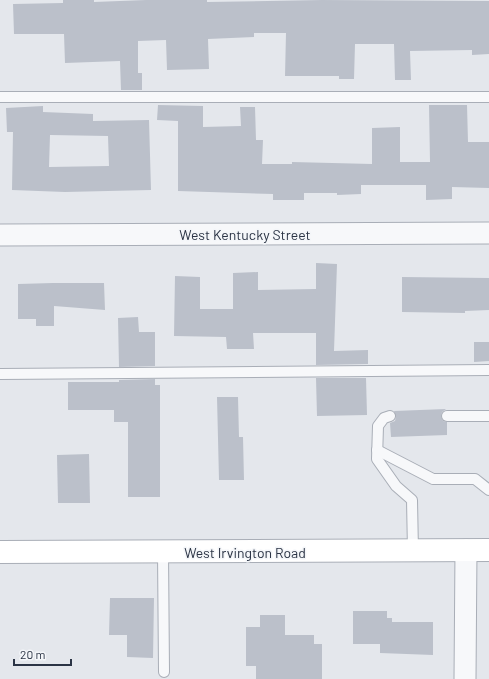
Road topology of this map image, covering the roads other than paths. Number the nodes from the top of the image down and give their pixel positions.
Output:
1 (0, 97) edge
2 (489, 97) edge
3 (489, 233) edge
4 (0, 235) edge
5 (489, 370) edge
6 (0, 374) edge
7 (390, 416) dead end
8 (447, 416) dead end
9 (489, 416) edge
10 (377, 450) junction
11 (489, 490) edge
12 (466, 550) junction
13 (489, 550) edge
14 (413, 551) junction
15 (0, 552) edge
16 (162, 552) junction
17 (164, 672) dead end
18 (464, 679) edge

1 - 2 lane
3 - 4 street, West Kentucky Street
5 - 6 lane
7 - 10 lane
8 - 9 lane
10 - 11 lane
10 - 14 lane
12 - 13 main road, West Irvington Road
12 - 14 main road, West Irvington Road
12 - 18 street
14 - 16 main road, West Irvington Road
15 - 16 main road, West Irvington Road
16 - 17 lane

